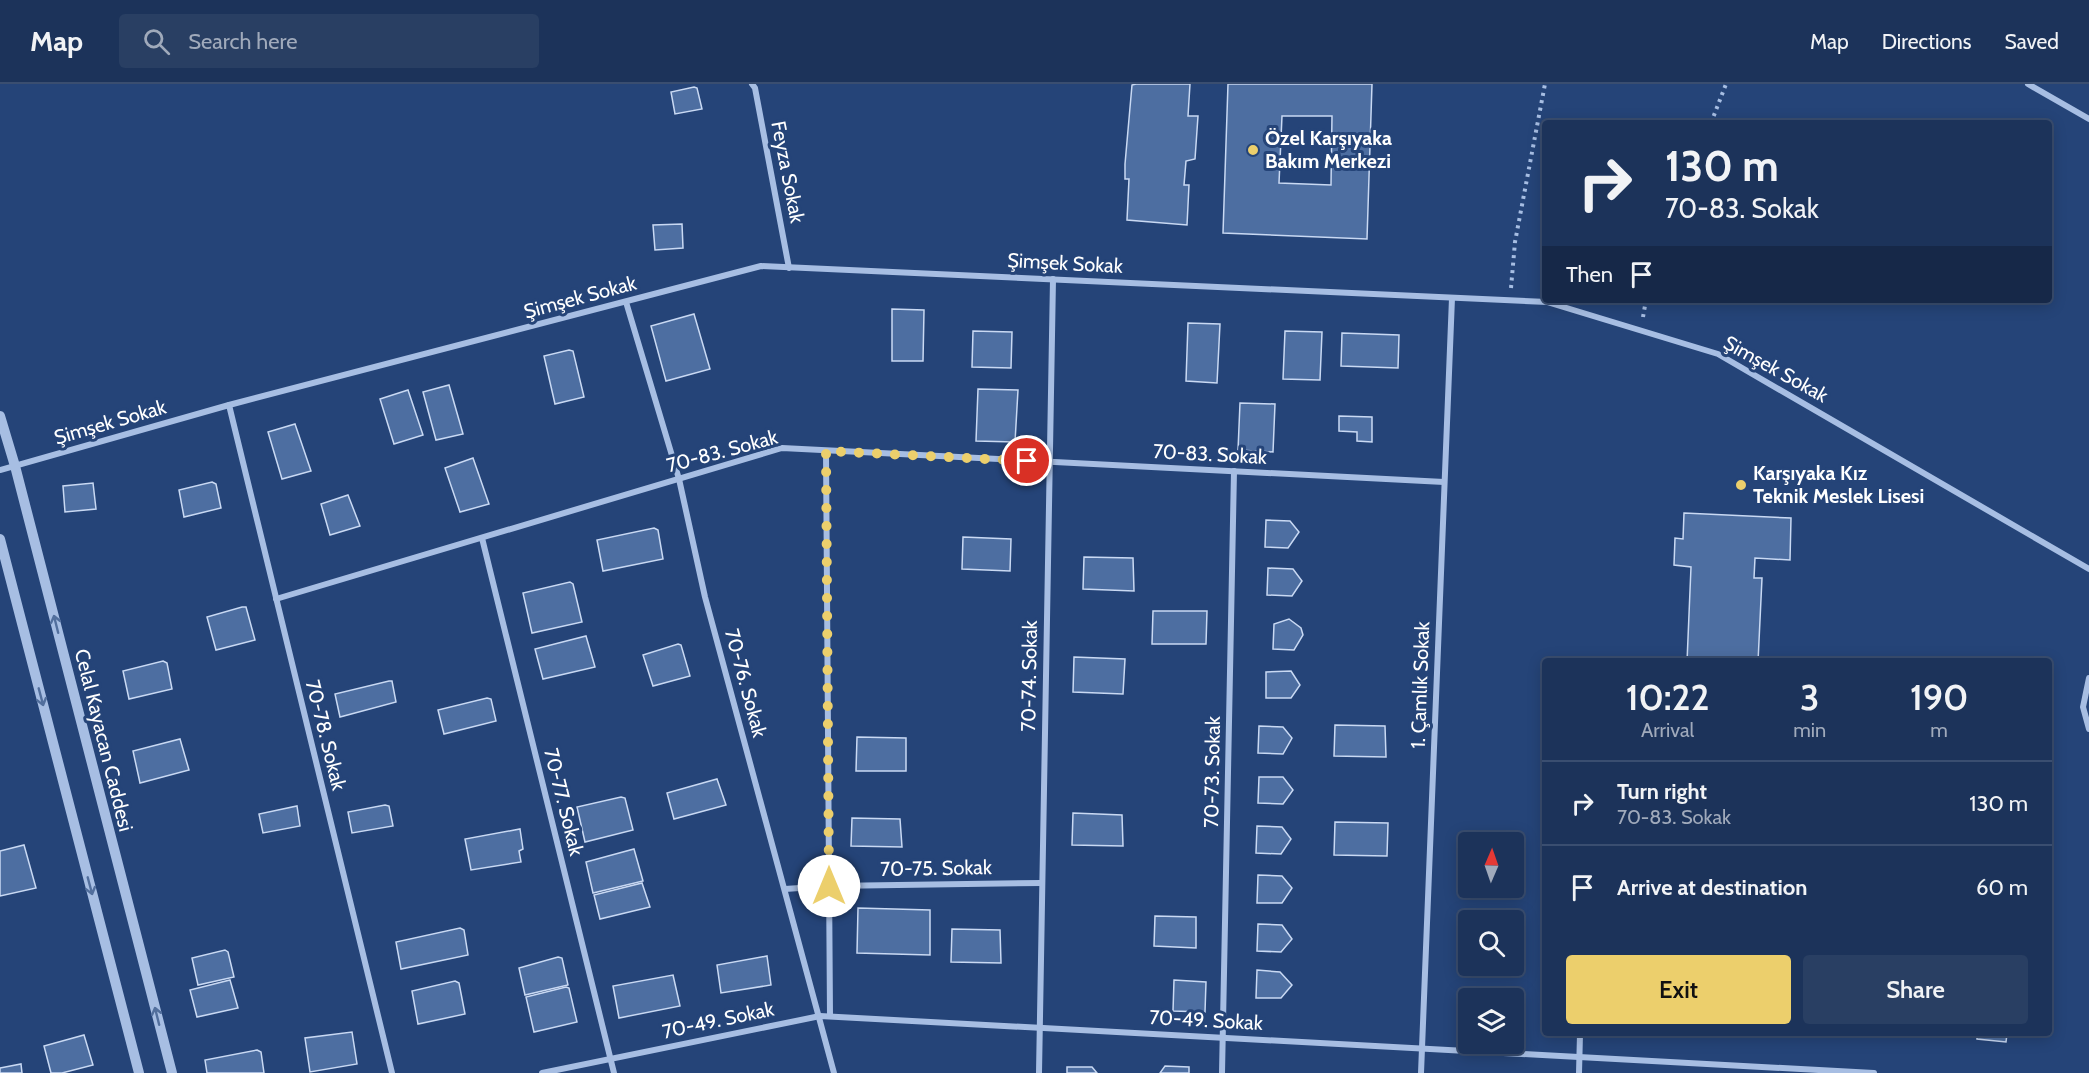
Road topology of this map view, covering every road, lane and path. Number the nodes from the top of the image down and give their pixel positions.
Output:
1 (752, 84) edge
2 (1545, 84) edge
3 (1726, 84) edge
4 (2028, 84) edge
5 (2089, 119) edge
6 (1712, 120) edge
7 (789, 268) junction
8 (1053, 279) junction
9 (1452, 297) junction
10 (1510, 300) junction
11 (626, 302) junction
12 (1542, 302) edge
13 (1550, 303) edge
14 (229, 405) junction
15 (0, 416) edge
16 (826, 451) junction
17 (1050, 462) junction
18 (15, 466) junction
19 (0, 470) edge
20 (1234, 471) junction
21 (679, 479) junction
22 (1444, 482) junction
23 (482, 538) junction
24 (0, 539) edge
25 (2089, 569) edge
26 (276, 599) junction
27 (2089, 678) edge
28 (2089, 729) edge
29 (1042, 883) junction
30 (829, 886) junction
31 (785, 889) junction
32 (819, 1016) junction
33 (830, 1016) junction
34 (1040, 1028) junction
35 (1580, 1036) edge
36 (1223, 1037) junction
37 (1422, 1048) junction
38 (1580, 1057) junction
39 (610, 1059) junction
40 (1763, 1070) edge
41 (139, 1073) edge
42 (172, 1073) edge
43 (392, 1073) edge
44 (542, 1073) edge
45 (614, 1073) edge
46 (834, 1073) edge
47 (1039, 1073) edge
48 (1222, 1073) edge
49 (1421, 1073) edge
50 (1579, 1073) edge
51 (1874, 1073) edge

1 - 7 street, Feyza Sokak
2 - 10 path
3 - 6 path
4 - 5 street
7 - 8 street, Şimşek Sokak
7 - 11 street, Şimşek Sokak
8 - 9 street, Şimşek Sokak
8 - 17 street, 70-74. Sokak
9 - 10 street, Şimşek Sokak
9 - 22 street, 1. Çamlık Sokak
10 - 12 street, Şimşek Sokak
11 - 14 street, Şimşek Sokak
11 - 21 street, 70-76. Sokak
13 - 25 street, Şimşek Sokak
14 - 18 street, Şimşek Sokak
14 - 26 street, 70-78. Sokak
15 - 18 street, Celal Kayacan Caddesi
16 - 17 street, 70-83. Sokak
16 - 21 street, 70-83. Sokak
16 - 30 street
17 - 20 street, 70-83. Sokak
17 - 29 street, 70-74. Sokak
18 - 19 street, Şimşek Sokak
42 -> 18 street, Celal Kayacan Caddesi
20 - 22 street, 70-83. Sokak
20 - 36 street, 70-73. Sokak
21 - 23 street, 70-83. Sokak
21 - 31 street, 70-76. Sokak
22 - 37 street, 1. Çamlık Sokak
23 - 26 street, 70-83. Sokak
23 - 39 street, 70-77. Sokak
24 -> 41 street
26 - 43 street, 70-78. Sokak
27 - 28 street
29 - 30 street, 70-75. Sokak
29 - 34 street, 70-74. Sokak
30 - 31 street, 70-75. Sokak
30 - 33 street
31 - 32 street, 70-76. Sokak
32 - 33 street, 70-49. Sokak
32 - 39 street, 70-49. Sokak
32 - 46 street, 70-76. Sokak
33 - 34 street, 70-49. Sokak
34 - 36 street, 70-49. Sokak
34 - 47 street, 70-74. Sokak
35 - 38 street
36 - 37 street, 70-49. Sokak
36 - 48 street, 70-73. Sokak
37 - 38 street, 70-49. Sokak
37 - 49 street, 1. Çamlık Sokak
38 - 40 street, 70-49. Sokak
38 - 50 street
39 - 44 street, 70-49. Sokak
39 - 45 street, 70-77. Sokak
40 - 51 street, 70-49. Sokak

